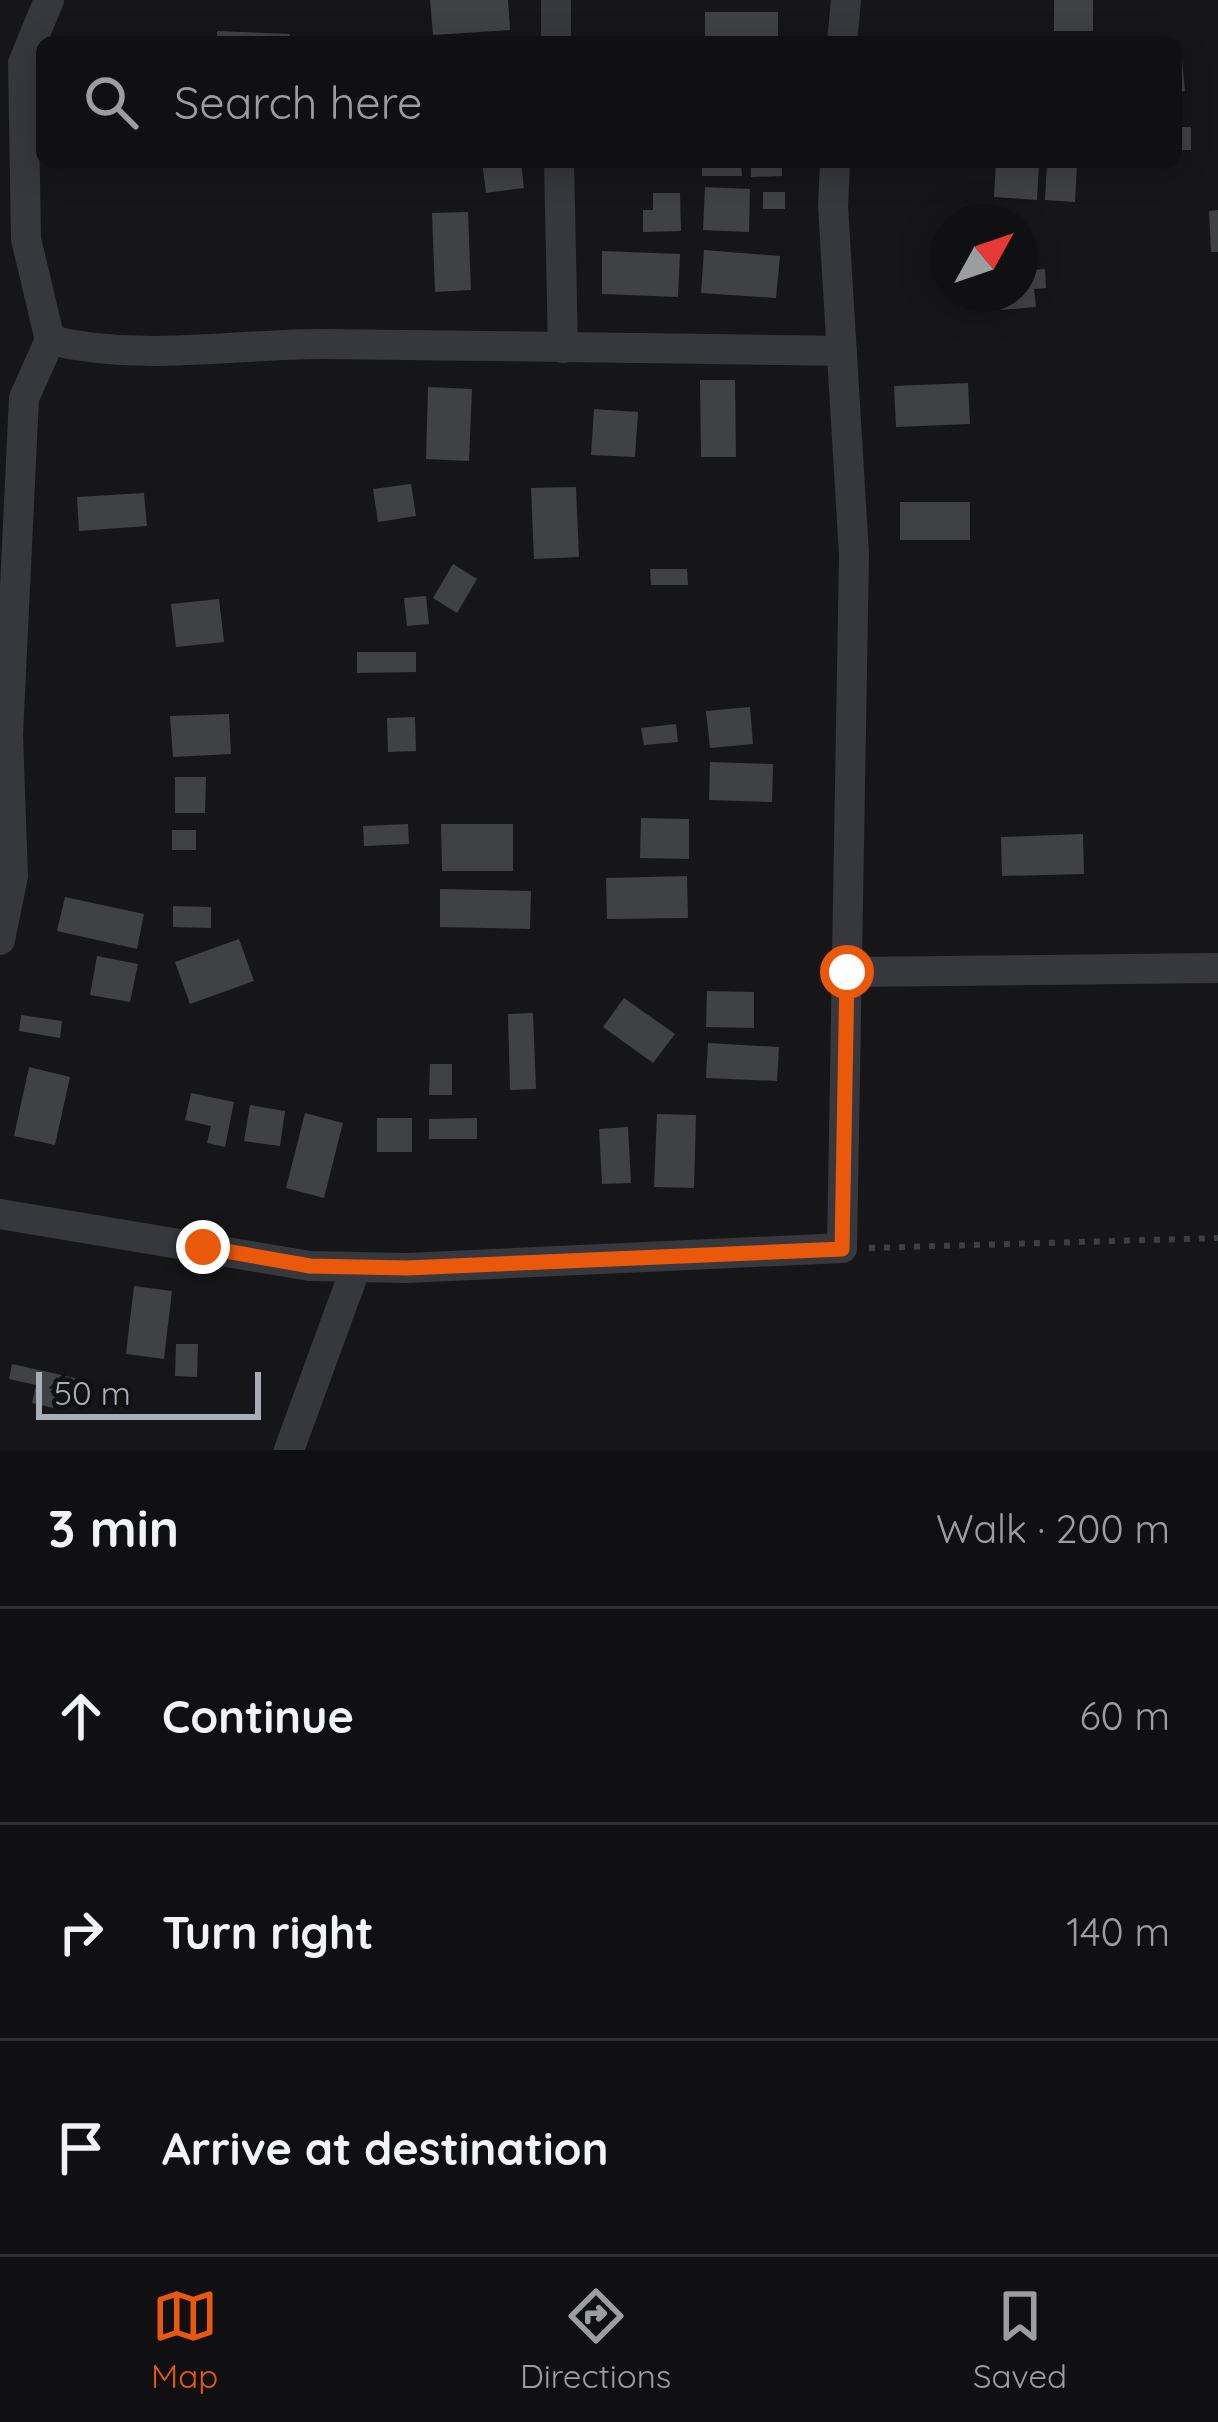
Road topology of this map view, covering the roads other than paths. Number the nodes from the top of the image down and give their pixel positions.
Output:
1 (49, 0) edge
2 (556, 0) edge
3 (846, 0) edge
4 (556, 36) edge
5 (843, 36) edge
6 (559, 168) edge
7 (835, 168) edge
8 (50, 340) junction
9 (562, 348) junction
10 (842, 351) junction
11 (0, 940) edge
12 (1218, 968) edge
13 (847, 972) junction
14 (0, 1214) edge
15 (356, 1267) junction
16 (289, 1450) edge

1 - 8 street
2 - 4 street
3 - 5 street
6 - 9 street
7 - 10 street
8 - 9 street
8 - 11 street
9 - 10 street
10 - 13 street
12 - 13 street
13 - 15 street
14 - 15 street
15 - 16 street

